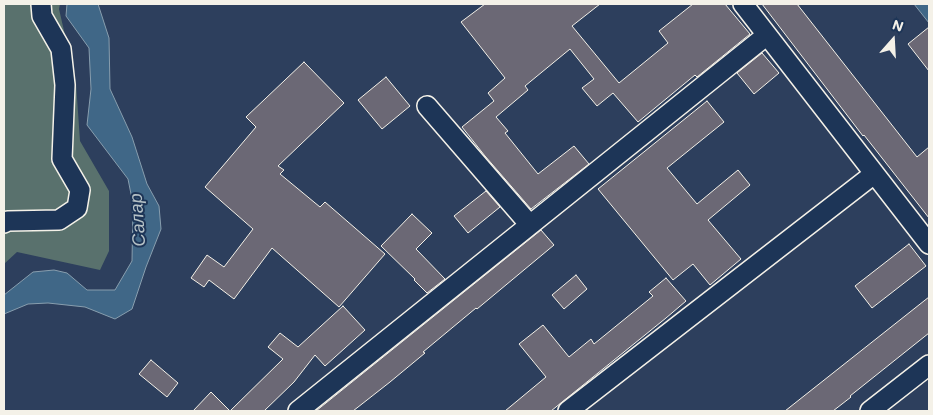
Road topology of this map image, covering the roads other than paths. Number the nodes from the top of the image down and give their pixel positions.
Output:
1 (41, 4) edge
2 (743, 4) edge
3 (767, 35) junction
4 (427, 106) dead end
5 (874, 174) junction
6 (4, 223) edge
7 (530, 225) junction
8 (929, 244) edge
9 (927, 373) edge
10 (298, 411) edge
11 (568, 411) edge
12 (870, 411) edge

1 - 6 street
2 - 3 street
3 - 5 street
3 - 7 street
4 - 7 street
5 - 8 street
5 - 11 street
7 - 10 street
9 - 12 street

